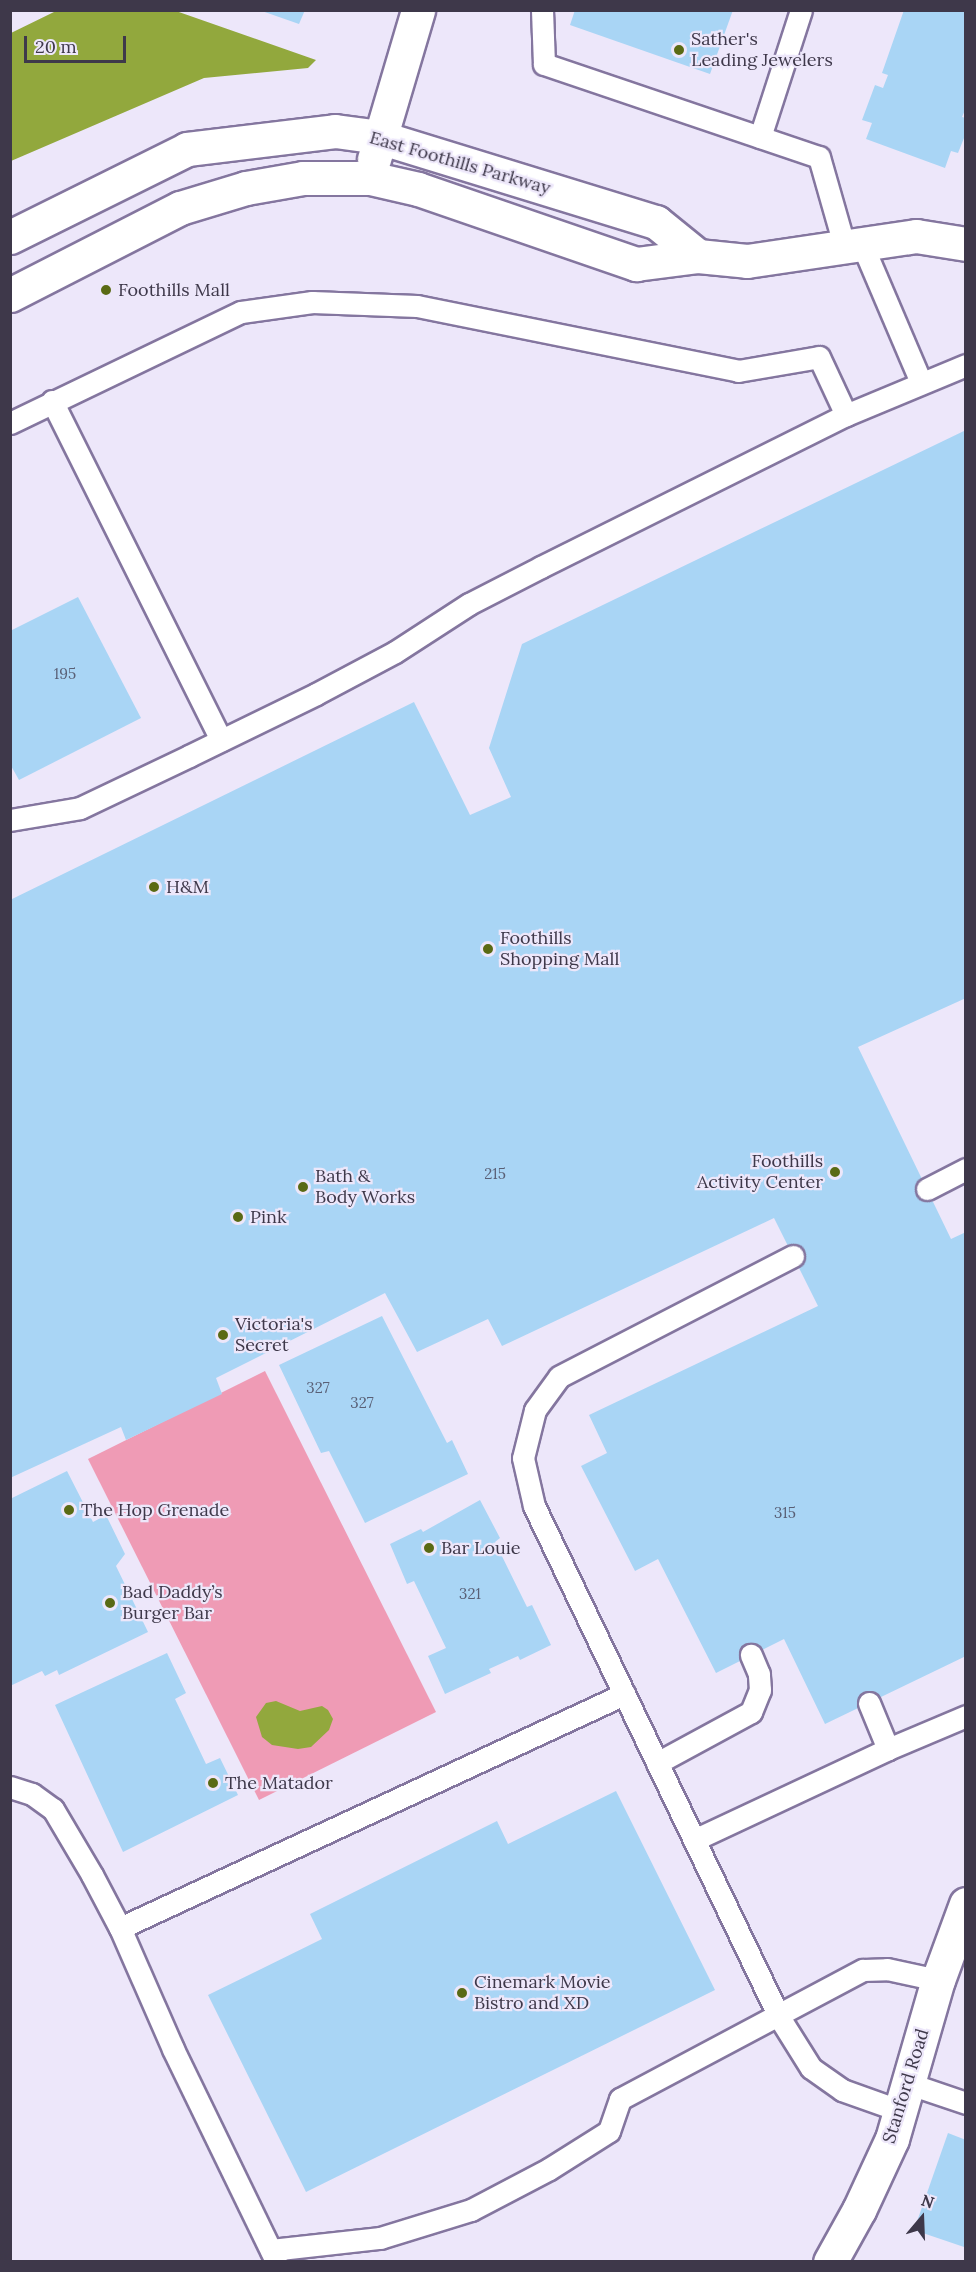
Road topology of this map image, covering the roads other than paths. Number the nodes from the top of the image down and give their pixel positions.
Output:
1 (418, 10) edge
2 (542, 10) edge
3 (801, 10) edge
4 (379, 137) junction
5 (760, 137) junction
6 (369, 178) junction
7 (10, 237) edge
8 (966, 244) edge
9 (854, 246) junction
10 (698, 256) junction
11 (10, 295) edge
12 (966, 365) edge
13 (921, 382) junction
14 (52, 401) junction
15 (846, 415) junction
16 (10, 423) edge
17 (221, 740) junction
18 (10, 820) edge
19 (966, 1169) edge
20 (927, 1189) dead end
21 (793, 1256) dead end
22 (751, 1655) dead end
23 (624, 1694) junction
24 (869, 1703) dead end
25 (966, 1716) edge
26 (888, 1749) junction
27 (657, 1763) junction
28 (10, 1787) edge
29 (694, 1840) junction
30 (966, 1904) edge
31 (120, 1928) junction
32 (938, 1980) junction
33 (779, 2017) junction
34 (904, 2097) junction
35 (966, 2103) edge
36 (273, 2256) edge
37 (834, 2261) edge

1 - 4 street
2 - 5 lane
3 - 5 lane
4 - 6 street
4 - 7 street, East Foothills Parkway
4 - 10 street, East Foothills Parkway
5 - 9 lane
6 - 10 street, East Foothills Parkway
6 - 11 street, East Foothills Parkway
8 - 9 street, East Foothills Parkway
9 - 10 street, East Foothills Parkway
9 - 13 lane
12 - 13 lane
13 - 15 lane
14 - 15 lane
14 - 16 lane
14 - 17 lane
15 - 17 lane
17 - 18 lane
19 - 20 lane
21 - 23 lane
22 - 27 lane
23 - 27 lane
23 - 31 lane
24 - 26 lane
25 - 26 lane
26 - 29 lane
27 - 29 lane
28 - 31 lane
29 - 33 lane
30 - 32 street, Stanford Road
31 - 36 lane
32 - 33 lane
32 - 34 street, Stanford Road
33 - 34 lane
33 - 36 lane
34 - 35 lane
34 - 37 street, Stanford Road

